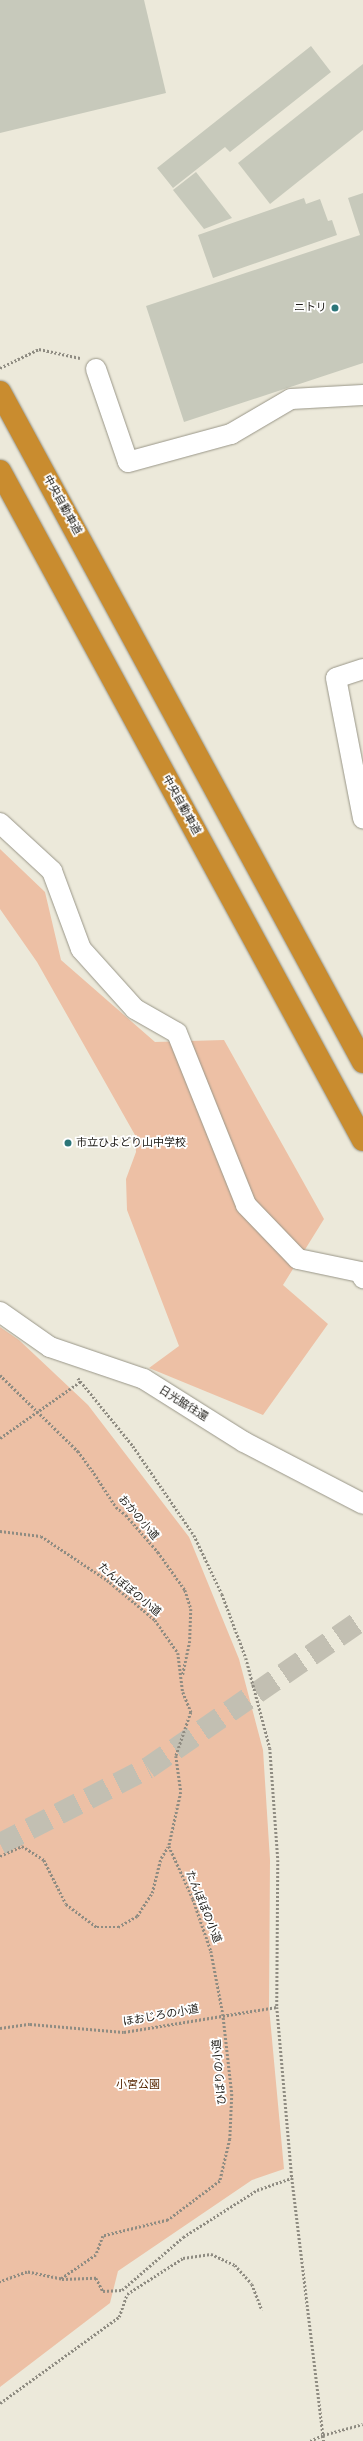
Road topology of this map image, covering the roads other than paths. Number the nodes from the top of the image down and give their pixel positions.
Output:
1 (96, 369) road end
2 (0, 392) edge
3 (363, 395) edge
4 (0, 471) edge
5 (363, 669) edge
6 (363, 818) edge
7 (0, 823) edge
8 (363, 1062) edge
9 (363, 1140) edge
10 (363, 1278) edge
11 (0, 1312) edge
12 (363, 1504) edge

1 - 3 street
2 - 8 highway, 中央自動車道
4 - 9 highway, 中央自動車道
5 - 6 street
7 - 10 street
11 - 12 street, 日光脇往還

